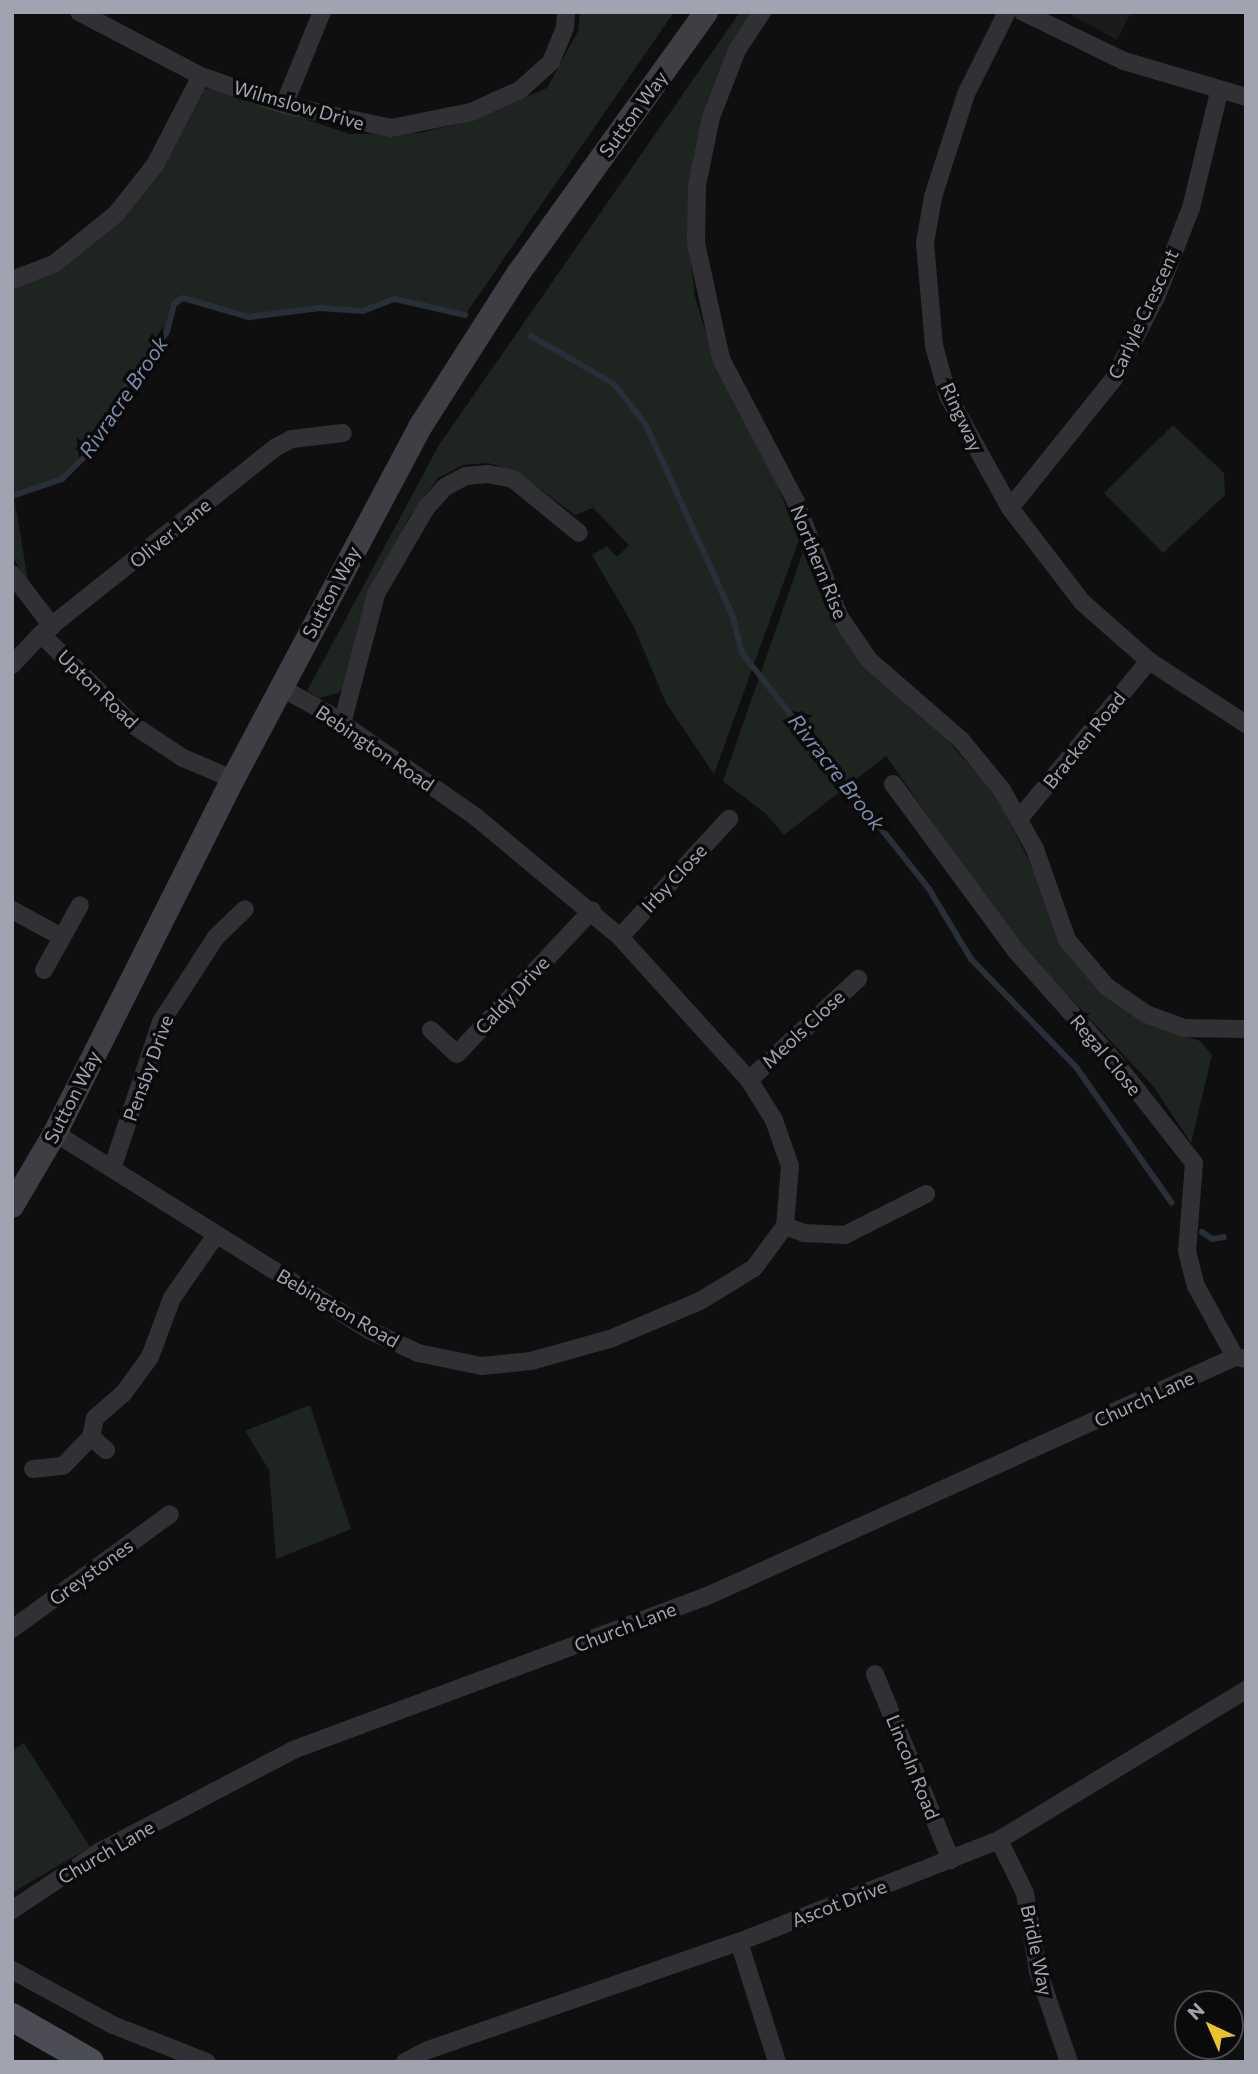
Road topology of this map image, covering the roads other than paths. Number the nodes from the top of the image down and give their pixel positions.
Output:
1 (79, 12) edge
2 (323, 12) edge
3 (566, 12) edge
4 (706, 12) edge
5 (762, 12) edge
6 (1007, 12) edge
7 (1023, 12) edge
8 (201, 76) junction
9 (1219, 92) junction
10 (1246, 97) edge
11 (284, 105) junction
12 (12, 280) edge
13 (343, 433) dead end
14 (1010, 508) junction
15 (579, 533) dead end
16 (12, 574) edge
17 (47, 630) junction
18 (1149, 661) junction
19 (12, 665) edge
20 (281, 687) junction
21 (342, 724) junction
22 (1246, 724) edge
23 (233, 779) junction
24 (893, 785) dead end
25 (729, 819) dead end
26 (1019, 819) junction
27 (80, 905) dead end
28 (245, 909) dead end
29 (12, 910) edge
30 (592, 910) junction
31 (62, 937) junction
32 (620, 937) junction
33 (44, 971) dead end
34 (858, 979) dead end
35 (1246, 1029) edge
36 (431, 1030) dead end
37 (749, 1080) junction
38 (55, 1133) junction
39 (113, 1166) junction
40 (926, 1195) dead end
41 (12, 1206) edge
42 (785, 1226) junction
43 (216, 1235) junction
44 (1241, 1358) edge
45 (91, 1437) junction
46 (106, 1450) dead end
47 (33, 1469) dead end
48 (170, 1514) dead end
49 (12, 1629) edge
50 (875, 1674) dead end
51 (1246, 1690) edge
52 (999, 1840) junction
53 (951, 1860) junction
54 (12, 1910) edge
55 (739, 1942) junction
56 (12, 1970) edge
57 (12, 2017) edge
58 (90, 2062) edge
59 (207, 2062) edge
60 (405, 2062) edge
61 (777, 2062) edge
62 (1069, 2062) edge

1 - 8 street, Wilmslow Drive
2 - 11 street
3 - 11 street, Wilmslow Drive
4 - 20 main road, Sutton Way
5 - 26 street, Northern Rise
6 - 14 street, Ringway
7 - 9 street
8 - 11 street, Wilmslow Drive
8 - 12 street
9 - 10 street
9 - 14 street, Carlyle Crescent
13 - 17 street, Oliver Lane
14 - 18 street, Ringway
15 - 21 street
16 - 17 street, Upton Road
17 - 19 street, Oliver Lane
17 - 23 street, Upton Road
18 - 22 street, Ringway
18 - 26 street, Bracken Road
20 - 21 street, Bebington Road
20 - 23 main road, Sutton Way
21 - 30 street, Bebington Road
23 - 38 main road, Sutton Way
24 - 44 street, Regal Close
25 - 32 street, Irby Close
26 - 35 street, Northern Rise
27 - 31 street
28 - 39 street, Pensby Drive
29 - 31 street
30 - 32 street, Bebington Road
30 - 36 street, Caldy Drive
31 - 33 street
32 - 37 street, Bebington Road
34 - 37 street, Meols Close
37 - 42 street, Bebington Road
38 - 39 street, Bebington Road
38 - 41 main road, Sutton Way
39 - 43 street, Bebington Road
40 - 42 street
42 - 43 street, Bebington Road
43 - 45 street
44 - 54 street, Church Lane
45 - 46 street
45 - 47 street
48 - 49 street, Greystones
50 - 53 street, Lincoln Road
51 - 52 street, Ascot Drive
52 - 53 street, Ascot Drive
52 - 62 street, Bridle Way
53 - 55 street, Ascot Drive
55 - 60 street, Ascot Drive
55 - 61 street
56 - 59 street
57 - 58 main road

